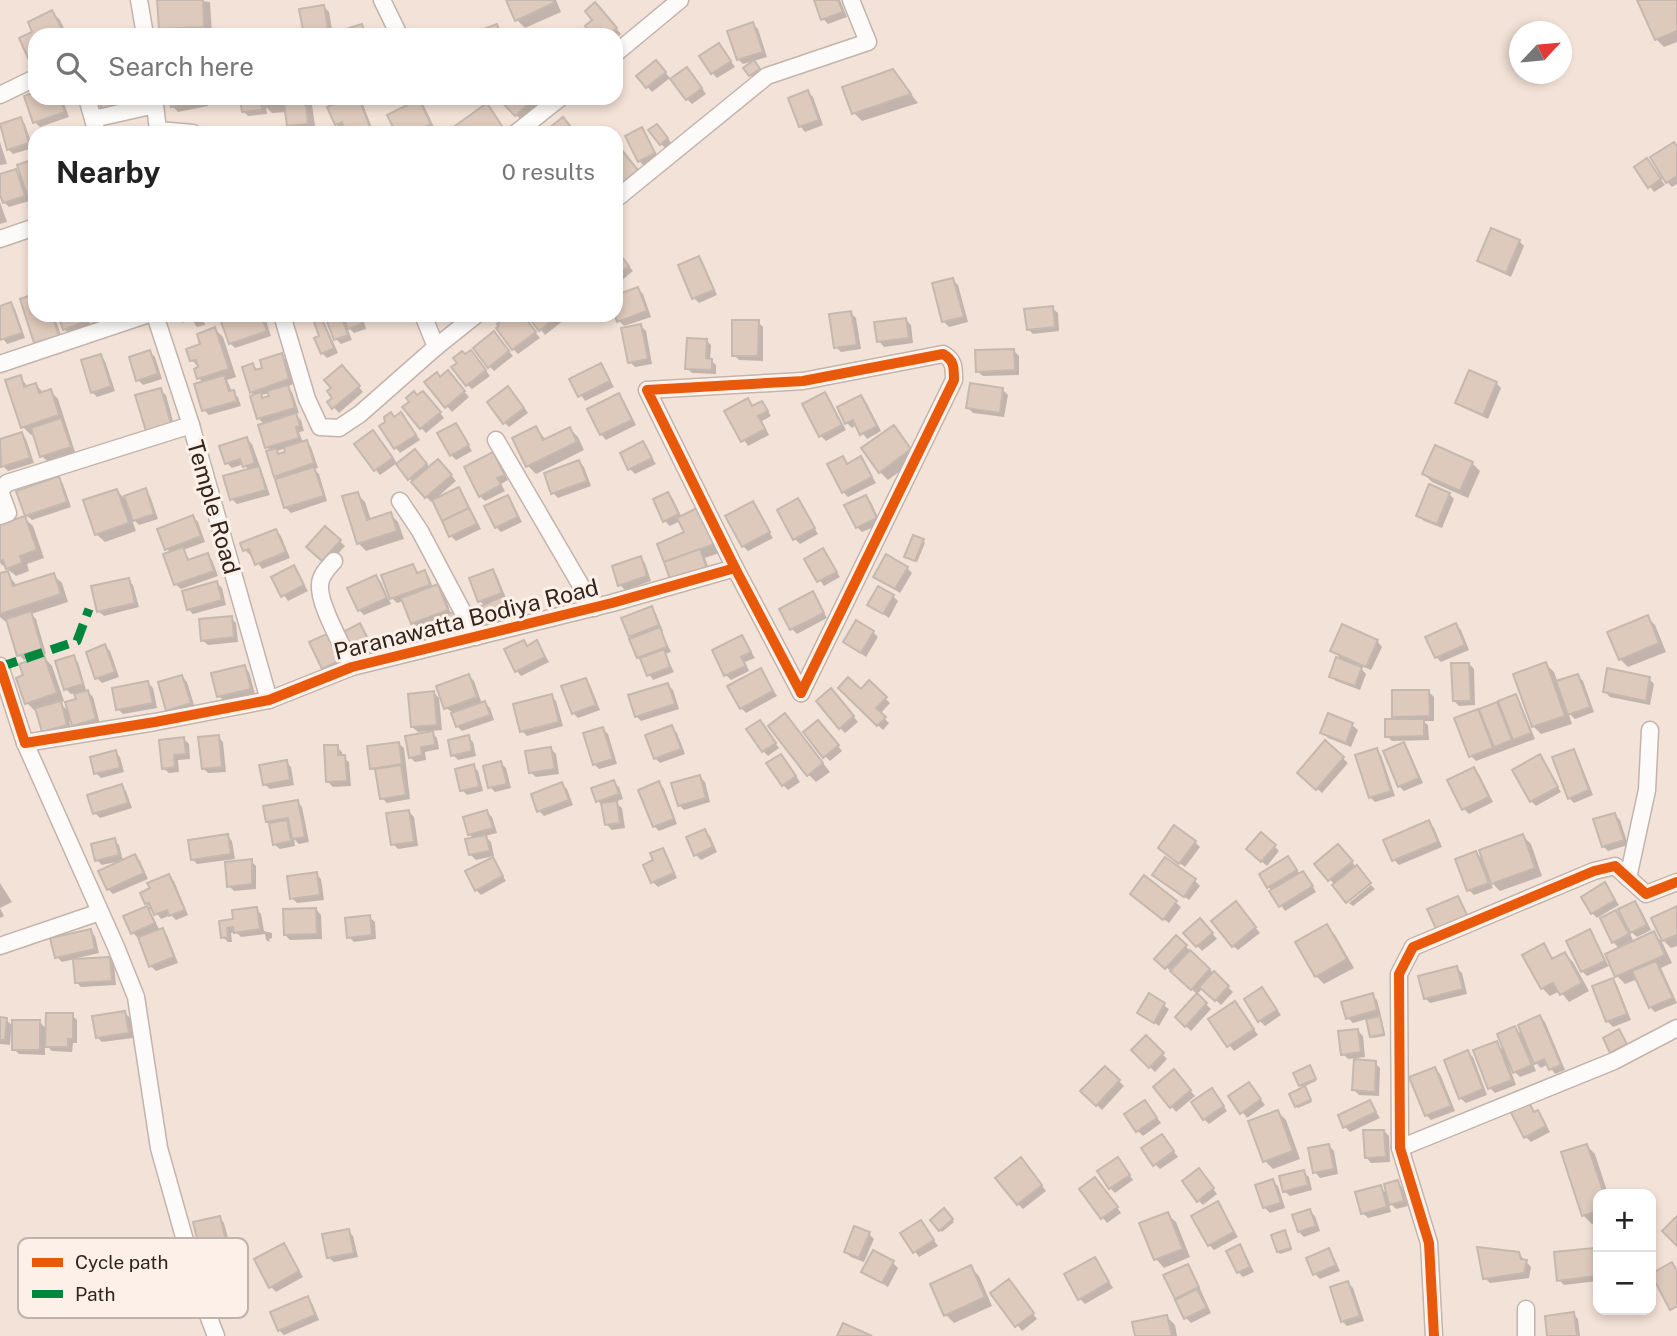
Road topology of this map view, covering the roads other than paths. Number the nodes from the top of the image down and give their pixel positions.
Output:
1 (139, 0) edge
2 (382, 0) edge
3 (680, 0) edge
4 (851, 0) edge
5 (144, 28) edge
6 (396, 28) edge
7 (623, 47) edge
8 (28, 81) edge
9 (0, 95) edge
10 (89, 105) edge
11 (145, 105) edge
12 (155, 105) edge
13 (551, 105) edge
14 (95, 126) edge
15 (158, 126) edge
16 (525, 126) edge
17 (623, 194) edge
18 (28, 229) edge
19 (0, 239) edge
20 (125, 322) edge
21 (157, 322) edge
22 (284, 322) edge
23 (426, 322) edge
24 (467, 322) edge
25 (436, 347) junction
26 (0, 364) edge
27 (191, 425) junction
28 (496, 440) dead end
29 (0, 491) edge
30 (400, 501) dead end
31 (0, 516) edge
32 (334, 561) dead end
33 (735, 568) junction
34 (594, 608) junction
35 (476, 637) junction
36 (0, 666) edge
37 (352, 667) junction
38 (269, 700) junction
39 (1650, 730) dead end
40 (25, 743) junction
41 (1629, 878) junction
42 (1677, 882) edge
43 (100, 912) junction
44 (0, 946) edge
45 (1677, 1028) edge
46 (1400, 1148) junction
47 (184, 1238) edge
48 (1526, 1309) dead end
49 (209, 1318) edge
50 (216, 1336) edge
51 (1434, 1336) edge
52 (1525, 1336) edge

1 - 5 street
2 - 6 street
3 - 7 street
4 - 17 street
8 - 9 street
10 - 14 street
11 - 14 street
12 - 15 street
13 - 16 street
18 - 19 street
20 - 26 street
21 - 27 street, Temple Road
22 - 25 street
23 - 25 street
24 - 25 street
27 - 29 street
27 - 38 street, Temple Road
28 - 34 street
29 - 31 street
30 - 35 street
32 - 37 street
33 - 33 street
33 - 34 street, Paranawatta Bodiya Road
34 - 35 street, Paranawatta Bodiya Road
35 - 37 street, Paranawatta Bodiya Road
36 - 40 street
37 - 38 street, Paranawatta Bodiya Road
38 - 40 street, Paranawatta Bodiya Road
39 - 41 street
40 - 43 street
41 - 42 street
41 - 46 street
43 - 44 street
43 - 47 street
45 - 46 street
46 - 51 street
48 - 52 street
49 - 50 street

